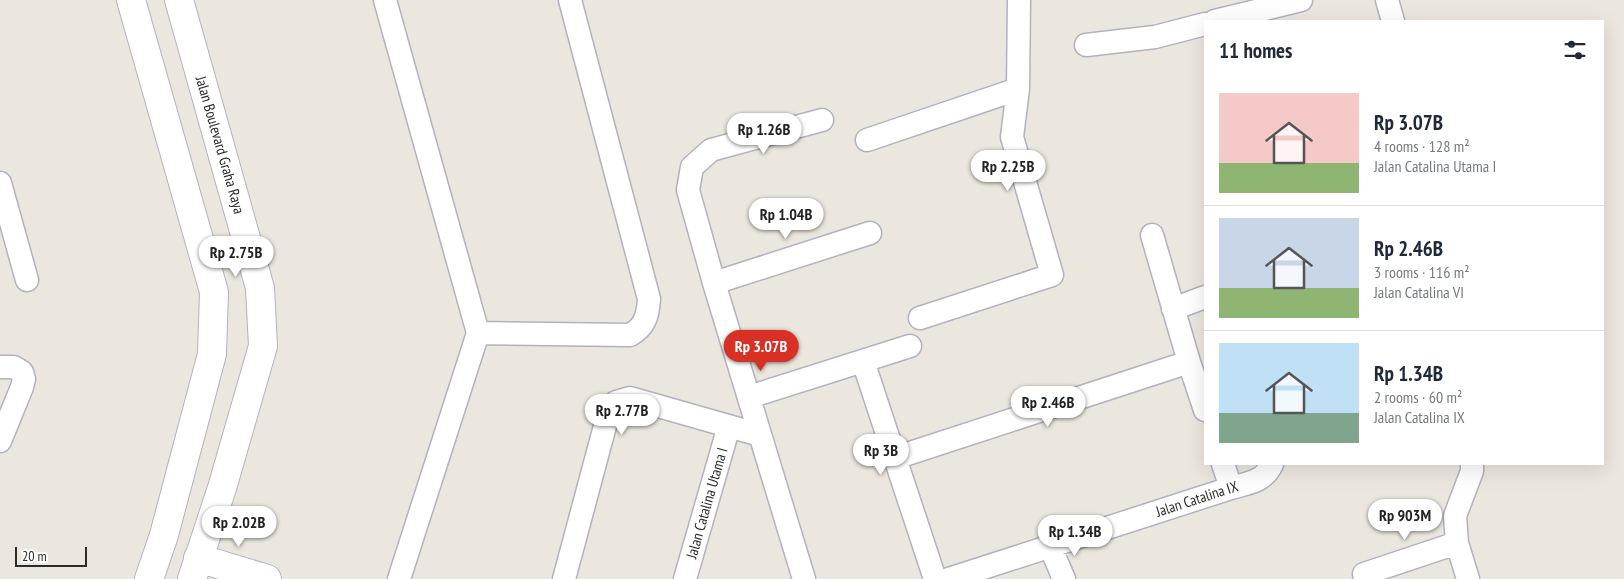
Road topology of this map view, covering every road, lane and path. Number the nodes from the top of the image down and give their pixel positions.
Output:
1 (130, 0) edge
2 (180, 0) edge
3 (385, 0) edge
4 (570, 0) edge
5 (1019, 0) edge
6 (1301, 0) edge
7 (1386, 0) edge
8 (1219, 20) edge
9 (1393, 20) edge
10 (1204, 24) edge
11 (1086, 44) dead end
12 (1018, 89) junction
13 (822, 120) dead end
14 (867, 140) dead end
15 (0, 183) edge
16 (870, 233) dead end
17 (7, 234) edge
18 (1152, 235) dead end
19 (27, 280) dead end
20 (714, 283) junction
21 (1204, 296) edge
22 (1173, 309) junction
23 (920, 318) dead end
24 (478, 333) junction
25 (910, 346) dead end
26 (864, 361) junction
27 (1189, 362) junction
28 (0, 367) edge
29 (749, 397) junction
30 (1204, 407) edge
31 (729, 426) junction
32 (760, 435) junction
33 (0, 441) edge
34 (895, 458) junction
35 (1223, 465) edge
36 (1472, 465) edge
37 (1271, 466) edge
38 (1230, 488) junction
39 (1457, 543) junction
40 (1050, 546) junction
41 (195, 569) edge
42 (1364, 574) dead end
43 (149, 579) edge
44 (267, 579) edge
45 (399, 579) edge
46 (564, 579) edge
47 (685, 579) edge
48 (804, 579) edge
49 (935, 579) edge
50 (949, 579) edge
51 (1064, 579) edge
52 (1468, 579) edge

1 - 43 main road
2 - 41 main road, Jalan Boulevard Graha Raya
3 - 24 street
4 - 24 street
5 - 12 street
6 - 8 street
7 - 9 street
10 - 11 street
12 - 14 street
12 - 23 street
13 - 20 street
15 - 17 street
16 - 20 street
17 - 19 street
18 - 22 street
20 - 29 street
21 - 22 street
22 - 27 street
24 - 45 street
25 - 26 street
26 - 29 street
26 - 34 street
27 - 30 street
27 - 34 street
28 - 33 street
29 - 32 street
31 - 32 street
31 - 46 street
31 - 47 street, Jalan Catalina Utama I
32 - 48 street
34 - 49 street
35 - 38 street
36 - 39 street
37 - 38 street, Jalan Catalina IX
38 - 40 street, Jalan Catalina IX
39 - 42 street
39 - 52 street
40 - 50 street, Jalan Catalina IX
40 - 51 street
41 - 44 main road

